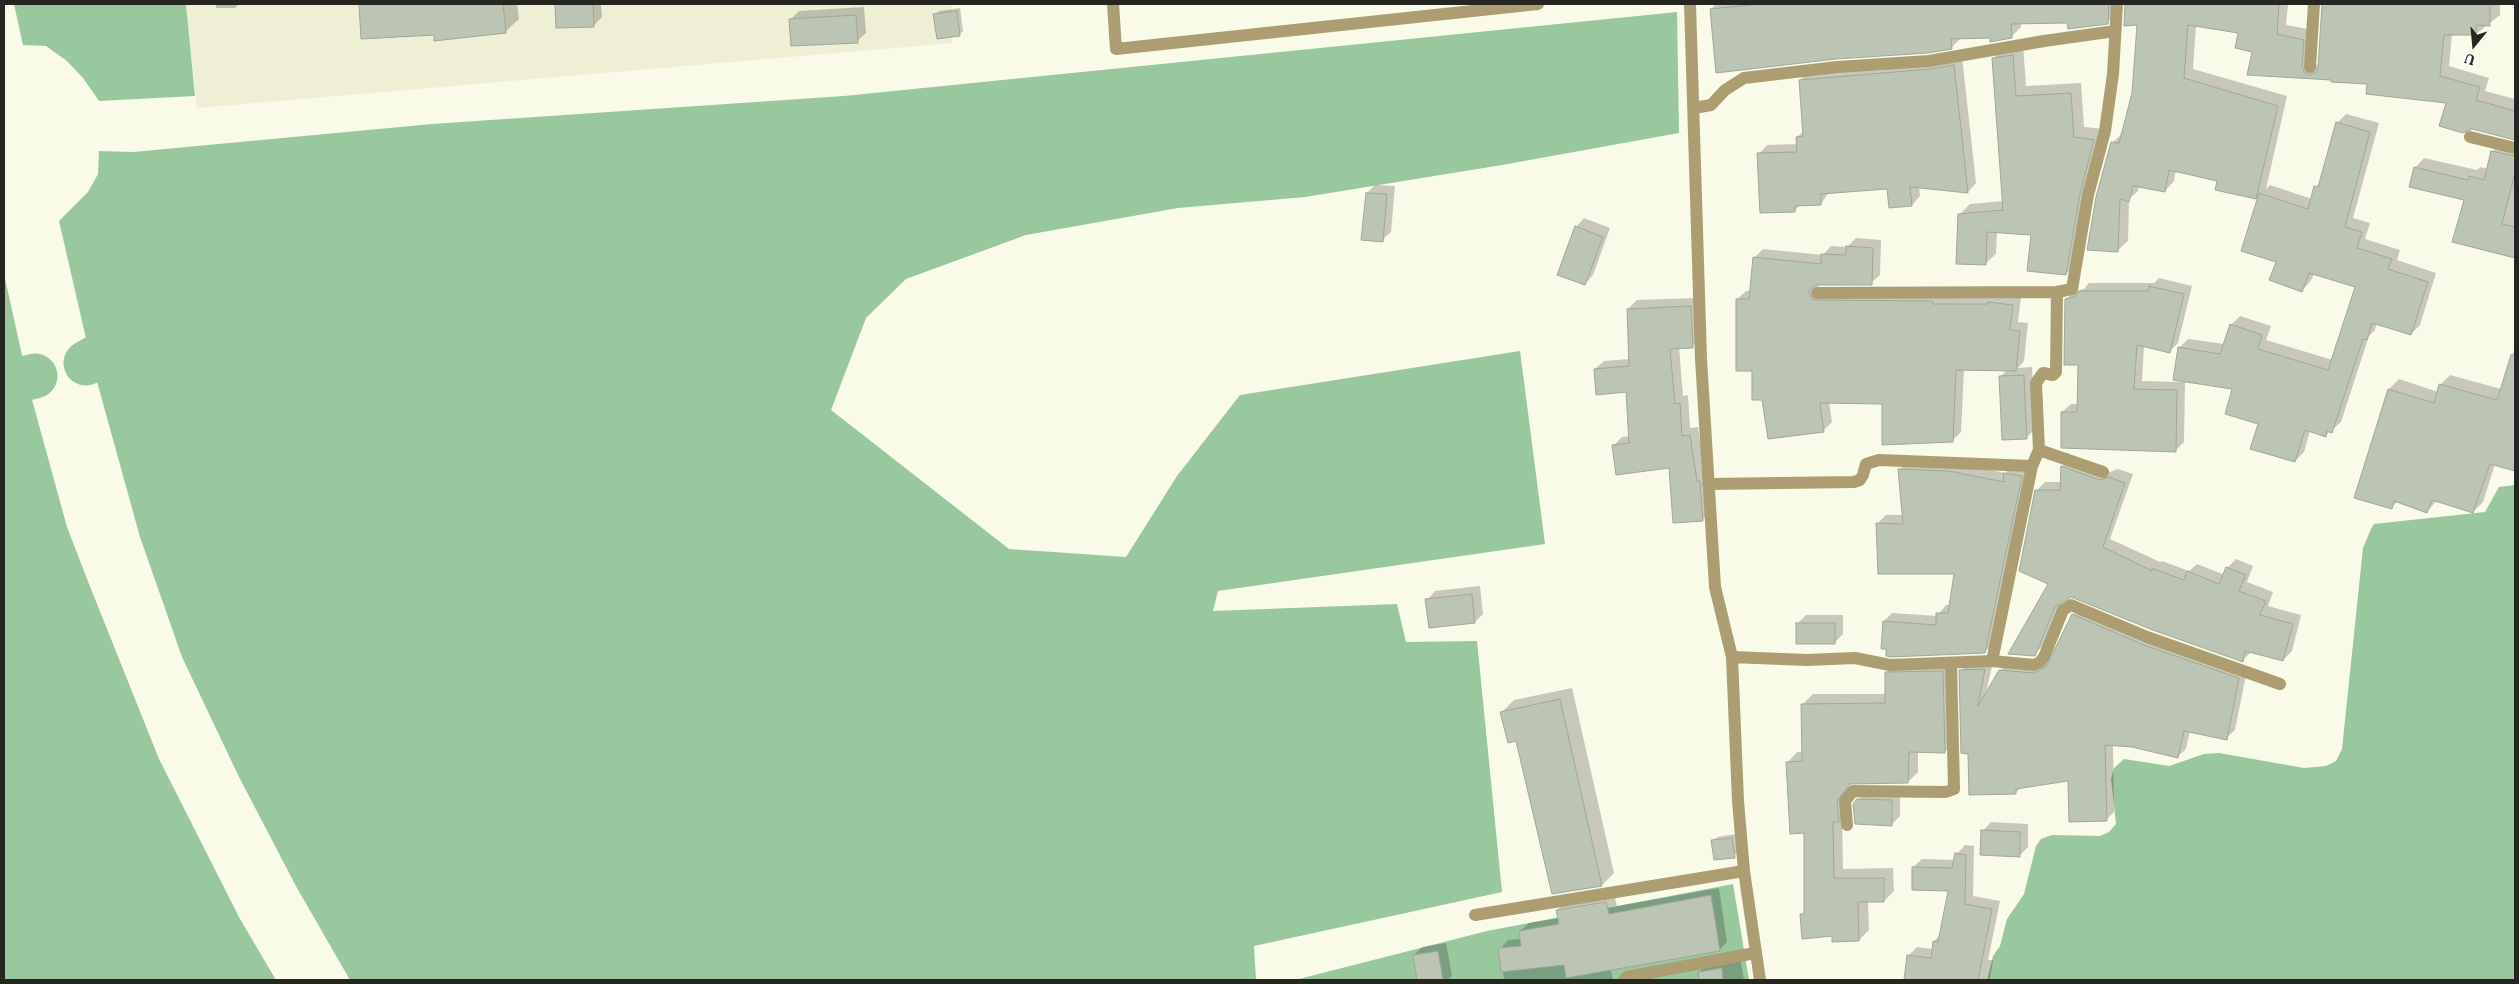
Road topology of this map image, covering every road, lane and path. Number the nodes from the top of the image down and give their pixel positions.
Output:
1 (1113, 4) edge
2 (1538, 4) edge
3 (1690, 4) edge
4 (2117, 4) edge
5 (2314, 4) edge
6 (2115, 31) junction
7 (2310, 67) dead end
8 (1694, 108) junction
9 (2470, 137) dead end
10 (2515, 148) edge
11 (2057, 292) junction
12 (1816, 293) dead end
13 (2039, 450) junction
14 (2032, 466) junction
15 (2103, 472) dead end
16 (1708, 484) junction
17 (1732, 657) junction
18 (1992, 661) junction
19 (1951, 664) junction
20 (2280, 684) dead end
21 (1846, 825) dead end
22 (1744, 871) junction
23 (1475, 915) dead end
24 (1755, 953) junction
25 (1624, 980) edge
26 (1760, 980) edge

1 - 2 street
3 - 8 street
4 - 6 street
5 - 7 street
6 - 8 street
6 - 11 street
8 - 16 street
9 - 10 street
11 - 12 street
11 - 13 street
13 - 14 street
13 - 15 street
14 - 16 street
14 - 18 street
16 - 17 street
17 - 19 street
17 - 22 street
18 - 19 street
18 - 20 street
19 - 21 street
22 - 23 street
22 - 24 street
24 - 25 street
24 - 26 street

